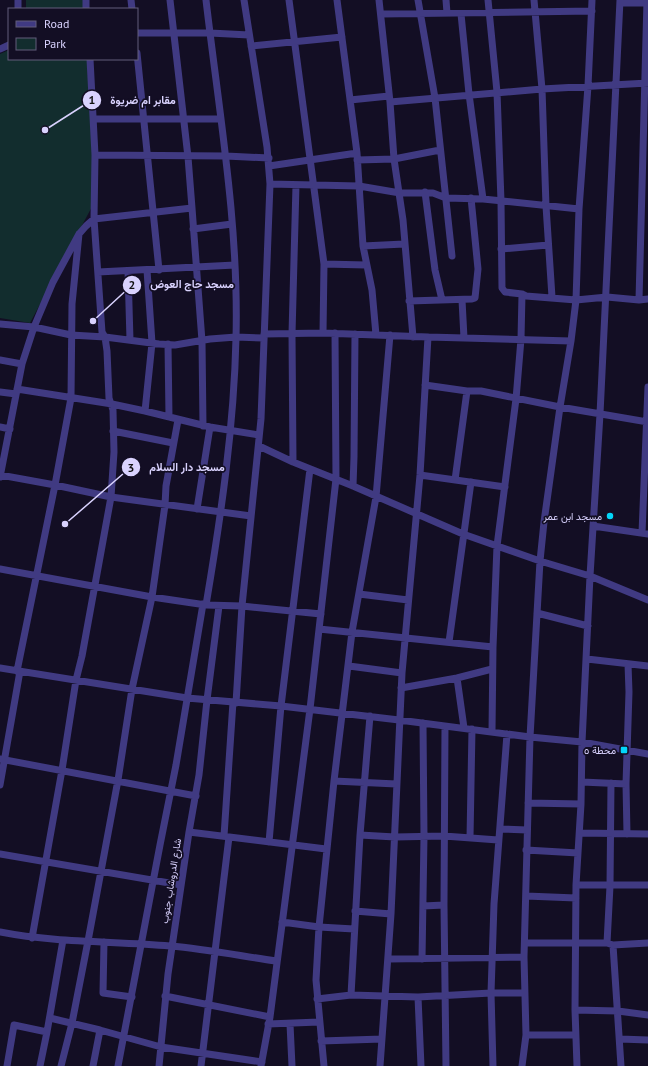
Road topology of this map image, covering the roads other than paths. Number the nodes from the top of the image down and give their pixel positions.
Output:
1 (170, 0) edge
2 (206, 0) edge
3 (244, 0) edge
4 (289, 0) edge
5 (337, 0) edge
6 (379, 0) edge
7 (418, 0) edge
8 (446, 0) edge
9 (488, 0) edge
10 (534, 0) edge
11 (592, 0) edge
12 (620, 1) edge
13 (648, 2) edge
14 (536, 12) junction
15 (592, 12) junction
16 (447, 13) junction
17 (489, 13) junction
18 (381, 14) junction
19 (420, 14) junction
20 (461, 14) junction
21 (210, 33) junction
22 (138, 34) edge
23 (174, 34) junction
24 (249, 35) junction
25 (342, 37) junction
26 (294, 42) junction
27 (251, 46) junction
28 (90, 60) edge
29 (138, 60) edge
30 (647, 83) edge
31 (616, 84) junction
32 (588, 86) junction
33 (542, 88) junction
34 (497, 92) junction
35 (469, 94) junction
36 (435, 98) junction
37 (390, 99) junction
38 (350, 100) junction
39 (94, 119) junction
40 (221, 119) junction
41 (144, 120) junction
42 (184, 120) junction
43 (646, 128) edge
44 (440, 150) junction
45 (95, 155) junction
46 (147, 155) junction
47 (226, 156) junction
48 (357, 156) junction
49 (188, 157) junction
50 (269, 158) junction
51 (310, 159) junction
52 (394, 159) junction
53 (645, 165) edge
54 (269, 166) junction
55 (270, 184) junction
56 (314, 184) junction
57 (296, 185) junction
58 (359, 186) junction
59 (425, 192) junction
60 (400, 193) junction
61 (446, 198) junction
62 (471, 198) junction
63 (483, 199) junction
64 (501, 201) junction
65 (645, 205) edge
66 (546, 206) junction
67 (192, 208) junction
68 (579, 209) junction
69 (153, 212) junction
70 (94, 219) junction
71 (232, 224) junction
72 (193, 229) junction
73 (79, 234) junction
74 (644, 241) edge
75 (404, 244) junction
76 (548, 244) junction
77 (363, 246) junction
78 (501, 249) junction
79 (452, 256) dead end
80 (324, 264) junction
81 (235, 265) junction
82 (366, 265) junction
83 (196, 268) junction
84 (147, 270) junction
85 (159, 270) junction
86 (128, 271) junction
87 (98, 272) junction
88 (522, 294) junction
89 (552, 297) junction
90 (606, 297) junction
91 (648, 299) edge
92 (442, 300) junction
93 (462, 300) junction
94 (576, 300) junction
95 (639, 300) junction
96 (409, 301) junction
97 (0, 324) edge
98 (34, 327) junction
99 (323, 333) junction
100 (335, 333) junction
101 (292, 334) junction
102 (355, 334) junction
103 (71, 335) junction
104 (376, 335) junction
105 (390, 335) junction
106 (264, 336) junction
107 (105, 337) junction
108 (236, 337) junction
109 (413, 337) junction
110 (428, 337) junction
111 (464, 338) junction
112 (521, 339) junction
113 (130, 340) junction
114 (572, 340) junction
115 (202, 341) junction
116 (152, 343) junction
117 (168, 344) junction
118 (0, 360) edge
119 (22, 364) junction
120 (425, 385) junction
121 (648, 387) edge
122 (16, 391) junction
123 (467, 391) junction
124 (0, 392) edge
125 (70, 398) junction
126 (516, 399) junction
127 (112, 404) junction
128 (560, 407) junction
129 (145, 410) junction
130 (600, 414) junction
131 (169, 417) junction
132 (178, 420) junction
133 (647, 422) edge
134 (0, 427) edge
135 (207, 427) junction
136 (10, 429) junction
137 (231, 430) junction
138 (114, 431) junction
139 (259, 435) junction
140 (173, 443) junction
141 (259, 446) junction
142 (293, 462) junction
143 (310, 469) junction
144 (420, 475) junction
145 (0, 476) edge
146 (336, 479) junction
147 (455, 480) junction
148 (471, 482) junction
149 (55, 485) junction
150 (352, 486) junction
151 (504, 487) junction
152 (111, 497) junction
153 (376, 497) junction
154 (165, 505) junction
155 (197, 509) junction
156 (221, 512) junction
157 (416, 514) junction
158 (251, 516) junction
159 (594, 526) junction
160 (645, 533) edge
161 (463, 534) junction
162 (498, 546) junction
163 (540, 561) junction
164 (0, 569) edge
165 (37, 576) junction
166 (590, 576) junction
167 (94, 587) junction
168 (359, 594) junction
169 (152, 597) junction
170 (408, 600) junction
171 (648, 600) edge
172 (204, 605) junction
173 (219, 606) junction
174 (242, 606) junction
175 (292, 611) junction
176 (537, 613) junction
177 (321, 614) junction
178 (588, 626) junction
179 (319, 629) junction
180 (352, 632) junction
181 (405, 637) junction
182 (449, 642) junction
183 (493, 647) junction
184 (586, 659) junction
185 (628, 664) junction
186 (349, 666) junction
187 (648, 666) edge
188 (0, 668) edge
189 (492, 669) junction
190 (19, 671) junction
191 (402, 674) junction
192 (457, 678) junction
193 (76, 680) junction
194 (401, 688) junction
195 (132, 689) junction
196 (186, 698) junction
197 (207, 700) junction
198 (234, 702) junction
199 (281, 706) junction
200 (310, 709) junction
201 (343, 713) junction
202 (370, 716) junction
203 (399, 720) junction
204 (423, 723) junction
205 (445, 726) junction
206 (464, 728) junction
207 (472, 729) junction
208 (492, 731) junction
209 (507, 734) junction
210 (530, 737) junction
211 (582, 742) junction
212 (626, 750) junction
213 (648, 754) edge
214 (2, 760) edge
215 (62, 770) junction
216 (118, 780) junction
217 (334, 781) junction
218 (582, 782) junction
219 (364, 783) junction
220 (611, 783) junction
221 (396, 784) junction
222 (626, 784) junction
223 (0, 785) edge
224 (171, 791) junction
225 (196, 796) junction
226 (528, 803) junction
227 (582, 804) junction
228 (500, 829) junction
229 (527, 830) junction
230 (189, 832) junction
231 (580, 833) junction
232 (610, 833) junction
233 (627, 834) junction
234 (648, 834) edge
235 (360, 835) junction
236 (227, 836) junction
237 (444, 836) junction
238 (395, 837) junction
239 (424, 837) junction
240 (470, 838) junction
241 (498, 840) junction
242 (269, 842) junction
243 (293, 846) junction
244 (326, 849) junction
245 (526, 850) junction
246 (578, 853) junction
247 (0, 854) edge
248 (46, 861) junction
249 (100, 872) junction
250 (153, 880) junction
251 (181, 885) junction
252 (576, 885) junction
253 (648, 885) edge
254 (610, 886) junction
255 (526, 896) junction
256 (576, 898) junction
257 (444, 905) junction
258 (423, 906) junction
259 (355, 911) junction
260 (391, 914) junction
261 (282, 922) junction
262 (319, 927) junction
263 (354, 929) junction
264 (0, 932) edge
265 (32, 938) junction
266 (63, 940) junction
267 (88, 941) junction
268 (104, 942) junction
269 (525, 943) junction
270 (648, 943) edge
271 (142, 944) junction
272 (575, 944) junction
273 (610, 944) junction
274 (172, 946) junction
275 (214, 952) junction
276 (492, 957) junction
277 (524, 958) junction
278 (389, 959) junction
279 (422, 959) junction
280 (444, 959) junction
281 (276, 961) junction
282 (491, 993) junction
283 (525, 993) junction
284 (351, 995) junction
285 (444, 995) junction
286 (165, 996) junction
287 (385, 996) junction
288 (132, 997) junction
289 (418, 997) junction
290 (317, 999) junction
291 (208, 1005) junction
292 (575, 1010) junction
293 (618, 1011) junction
294 (648, 1015) edge
295 (50, 1018) junction
296 (269, 1021) junction
297 (319, 1022) junction
298 (72, 1023) junction
299 (290, 1024) junction
300 (100, 1030) junction
301 (47, 1032) junction
302 (526, 1035) junction
303 (575, 1035) junction
304 (124, 1037) junction
305 (382, 1039) junction
306 (620, 1039) junction
307 (648, 1040) edge
308 (321, 1041) junction
309 (161, 1047) junction
310 (202, 1054) junction
311 (262, 1064) edge
312 (7, 1066) edge
313 (40, 1066) edge
314 (61, 1066) edge
315 (93, 1066) edge
316 (118, 1066) edge
317 (159, 1066) edge
318 (201, 1066) edge
319 (292, 1066) edge
320 (324, 1066) edge
321 (380, 1066) edge
322 (421, 1066) edge
323 (446, 1066) edge
324 (492, 1066) edge
325 (522, 1066) edge
326 (577, 1066) edge
327 (621, 1066) edge

1 - 23 street
2 - 21 street
3 - 24 street
4 - 26 street
5 - 25 street
6 - 18 street
7 - 19 street
8 - 16 street
9 - 17 street
10 - 14 street
11 - 15 street
12 - 13 street
12 - 31 street
13 - 30 street
14 - 15 street
14 - 17 street
14 - 33 street
15 - 32 street
16 - 19 street
16 - 20 street
17 - 20 street
17 - 34 street
18 - 19 street
18 - 37 street
19 - 36 street
20 - 35 street
21 - 23 street
21 - 24 street
21 - 40 street
22 - 23 street
23 - 42 street
24 - 27 street
25 - 26 street
25 - 38 street
26 - 27 street
26 - 51 street
27 - 50 street
28 - 39 street
29 - 41 street
30 - 31 street
30 - 43 street
31 - 32 street
31 - 90 street
32 - 33 street
32 - 68 street
33 - 34 street
33 - 66 street
34 - 35 street
34 - 64 street
35 - 36 street
35 - 63 street
36 - 37 street
36 - 44 street
37 - 38 street
37 - 52 street
38 - 48 street
39 - 41 street
39 - 45 street
40 - 42 street
40 - 47 street
41 - 42 street
41 - 46 street
42 - 49 street
43 - 53 street
44 - 52 street
44 - 61 street
45 - 46 street
45 - 70 street
46 - 49 street
46 - 69 street
47 - 49 street
47 - 50 street
47 - 71 street
48 - 51 street
48 - 52 street
48 - 58 street
49 - 67 street
50 - 54 street
51 - 54 street
51 - 56 street
52 - 60 street
53 - 65 street
54 - 55 street
55 - 57 street
55 - 106 street
56 - 57 street
56 - 58 street
56 - 80 street
57 - 101 street
58 - 60 street
58 - 77 street
59 - 60 street
59 - 61 street
59 - 92 street
60 - 75 street
61 - 62 street
61 - 79 street
62 - 63 street
62 - 93 street
63 - 64 street
64 - 66 street
64 - 78 street
65 - 74 street
66 - 68 street
66 - 76 street
67 - 69 street
67 - 72 street
68 - 94 street
69 - 70 street
69 - 85 street
70 - 73 street
70 - 87 street
71 - 72 street
71 - 81 street
72 - 83 street
73 - 98 street
73 - 103 street
74 - 95 street
75 - 77 street
75 - 96 street
76 - 78 street
76 - 89 street
77 - 82 street
78 - 88 street
80 - 82 street
80 - 99 street
81 - 83 street
81 - 108 street
82 - 104 street
83 - 85 street
83 - 115 street
84 - 85 street
84 - 86 street
84 - 116 street
86 - 87 street
86 - 113 street
87 - 107 street
88 - 89 street
88 - 112 street
89 - 94 street
90 - 94 street
90 - 95 street
90 - 130 street
91 - 95 street
92 - 93 street
92 - 96 street
93 - 111 street
94 - 114 street
96 - 109 street
97 - 98 street
98 - 103 street
98 - 119 street
99 - 100 street
99 - 101 street
100 - 102 street
100 - 146 street
101 - 106 street
101 - 142 street
102 - 104 street
102 - 150 street
103 - 107 street
103 - 125 street
104 - 105 street
105 - 109 street
105 - 153 street
106 - 108 street
106 - 139 street
107 - 113 street
107 - 127 street
108 - 115 street
108 - 137 street
109 - 110 street
110 - 111 street
110 - 120 street
111 - 112 street
112 - 114 street
112 - 126 street
113 - 116 street
114 - 128 street
115 - 117 street
115 - 135 street
116 - 117 street
116 - 129 street
117 - 131 street
118 - 119 street
119 - 122 street
120 - 123 street
120 - 144 street
121 - 133 street
122 - 124 street
122 - 125 street
122 - 136 street
123 - 126 street
123 - 147 street
125 - 127 street
125 - 149 street
126 - 128 street
126 - 151 street
127 - 129 street
127 - 138 street
128 - 130 street
128 - 163 street
129 - 131 street
130 - 133 street
130 - 159 street
131 - 132 street
132 - 135 street
132 - 140 street
133 - 160 street
134 - 136 street
135 - 137 street
135 - 155 street
136 - 145 street
137 - 139 street
137 - 156 street
138 - 140 street
138 - 152 street
139 - 141 street
140 - 154 street
141 - 142 street
141 - 158 street
142 - 143 street
143 - 146 street
143 - 175 street
144 - 147 street
144 - 157 street
145 - 149 street
146 - 150 street
146 - 177 street
147 - 148 street
148 - 151 street
148 - 161 street
149 - 152 street
149 - 165 street
150 - 153 street
151 - 162 street
152 - 154 street
152 - 167 street
153 - 157 street
153 - 168 street
154 - 155 street
154 - 169 street
155 - 156 street
156 - 158 street
156 - 172 street
157 - 161 street
157 - 170 street
158 - 174 street
159 - 160 street
159 - 166 street
161 - 162 street
161 - 182 street
162 - 163 street
162 - 183 street
163 - 166 street
163 - 176 street
164 - 165 street
165 - 167 street
165 - 190 street
166 - 171 street
166 - 178 street
167 - 169 street
167 - 193 street
168 - 170 street
168 - 180 street
169 - 172 street
169 - 195 street
170 - 181 street
172 - 173 street
172 - 196 street
173 - 174 street
173 - 197 street, شارع الدروشاب جنوب
174 - 175 street
174 - 198 street
175 - 177 street
175 - 199 street
176 - 178 street
176 - 210 street
177 - 179 street
178 - 184 street
179 - 180 street
179 - 200 street
180 - 181 street
180 - 186 street
181 - 182 street
181 - 191 street
182 - 183 street
183 - 189 street
184 - 185 street
184 - 211 street
185 - 187 street
185 - 212 street
186 - 191 street
186 - 201 street
188 - 190 street
189 - 192 street
189 - 208 street
190 - 193 street
190 - 214 street
191 - 194 street
192 - 194 street
192 - 206 street
193 - 195 street
193 - 215 street
194 - 203 street
195 - 196 street
195 - 216 street
196 - 197 street
196 - 224 street
197 - 198 street
197 - 225 street, شارع الدروشاب جنوب
198 - 199 street
198 - 236 street
199 - 200 street
199 - 242 street
200 - 201 street
200 - 243 street
201 - 202 street
201 - 217 street
202 - 203 street
202 - 219 street
203 - 204 street
203 - 221 street
204 - 205 street
204 - 239 street
205 - 206 street
205 - 237 street
206 - 207 street
207 - 208 street
207 - 240 street
208 - 209 street
209 - 210 street
209 - 228 street
210 - 211 street
210 - 226 street
211 - 212 street
211 - 218 street
212 - 213 street
212 - 222 street
214 - 215 street
214 - 223 street
215 - 216 street
215 - 248 street
216 - 224 street
216 - 249 street
217 - 219 street
217 - 244 street
218 - 220 street
218 - 227 street
219 - 221 street
219 - 235 street
220 - 222 street
220 - 232 street
221 - 238 street
222 - 233 street
224 - 225 street
224 - 250 street
225 - 230 street, شارع الدروشاب جنوب
226 - 227 street
226 - 229 street
227 - 231 street
228 - 229 street
228 - 241 street
229 - 245 street
230 - 236 street
230 - 251 street, شارع الدروشاب جنوب
231 - 232 street
231 - 246 street
232 - 233 street
232 - 254 street
233 - 234 street
235 - 238 street
235 - 259 street
236 - 242 street
236 - 275 street
237 - 239 street
237 - 240 street
237 - 257 street
238 - 239 street
238 - 260 street
239 - 258 street
240 - 241 street
241 - 276 street
242 - 243 street
243 - 244 street
243 - 261 street
244 - 262 street
245 - 246 street
245 - 255 street
246 - 252 street
247 - 248 street
248 - 249 street
248 - 265 street
249 - 250 street
249 - 267 street
250 - 251 street
250 - 271 street
251 - 274 street, شارع الدروشاب جنوب
252 - 254 street
252 - 256 street
253 - 254 street
254 - 273 street
255 - 256 street
255 - 269 street
256 - 272 street
257 - 258 street
257 - 280 street
258 - 279 street
259 - 260 street
259 - 263 street
260 - 278 street
261 - 262 street
261 - 281 street
262 - 263 street
262 - 290 street
263 - 284 street
264 - 265 street
265 - 266 street
266 - 267 street
266 - 295 street
267 - 268 street
267 - 298 street
268 - 271 street
268 - 288 street
269 - 272 street
269 - 277 street
270 - 273 street
271 - 274 street
271 - 288 street
272 - 273 street
272 - 292 street
273 - 293 street
274 - 275 street
274 - 286 street, شارع الدروشاب جنوب
275 - 281 street
275 - 291 street
276 - 277 street
276 - 280 street
276 - 282 street
277 - 283 street
278 - 279 street
278 - 287 street
279 - 280 street
280 - 285 street
281 - 296 street
282 - 283 street
282 - 285 street
282 - 324 street
283 - 302 street
284 - 287 street
284 - 290 street
285 - 289 street
285 - 323 street
286 - 291 street
286 - 309 street, شارع الدروشاب جنوب
287 - 289 street
287 - 305 street
288 - 304 street
289 - 322 street
290 - 297 street
291 - 296 street
291 - 310 street
292 - 293 street
292 - 303 street
293 - 294 street
293 - 306 street
295 - 298 street
295 - 301 street
296 - 299 street
296 - 311 street
297 - 299 street
297 - 308 street
298 - 300 street
298 - 314 street
299 - 319 street
300 - 304 street
300 - 315 street
301 - 312 street
301 - 313 street
302 - 303 street
302 - 325 street
303 - 326 street
304 - 309 street
304 - 316 street
305 - 308 street
305 - 321 street
306 - 307 street
306 - 327 street
308 - 320 street
309 - 310 street
309 - 317 street, شارع الدروشاب جنوب
310 - 311 street
310 - 318 street

